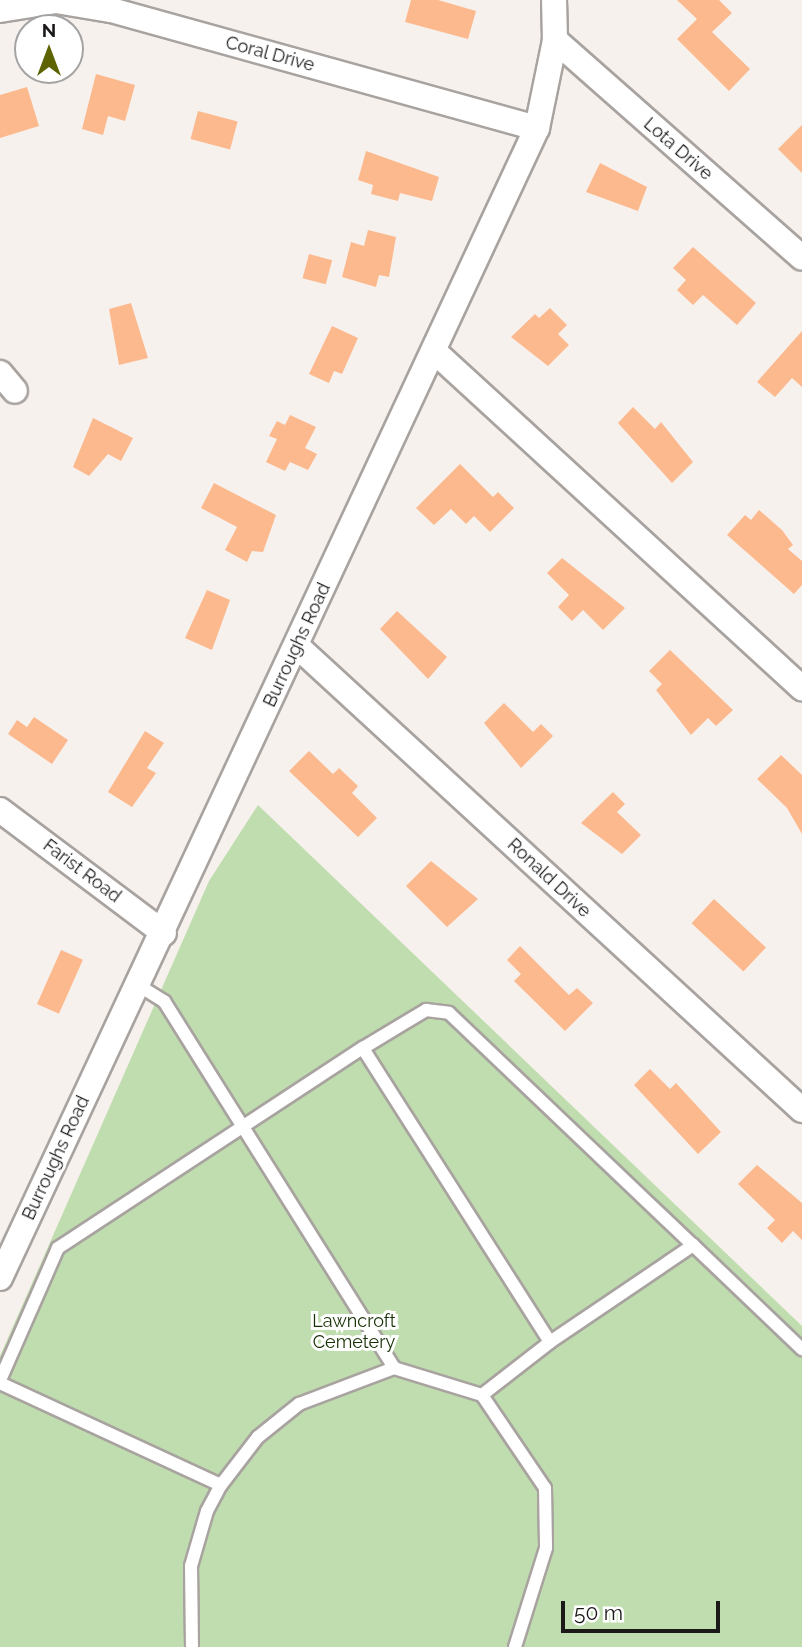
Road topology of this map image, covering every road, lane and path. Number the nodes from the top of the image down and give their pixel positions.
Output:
1 (554, 0) edge
2 (0, 10) edge
3 (555, 40) junction
4 (537, 128) junction
5 (802, 258) edge
6 (435, 352) junction
7 (297, 646) junction
8 (802, 688) edge
9 (0, 810) edge
10 (164, 933) junction
11 (138, 985) junction
12 (363, 1048) junction
13 (802, 1110) edge
14 (242, 1126) junction
15 (694, 1245) junction
16 (0, 1278) edge
17 (550, 1342) junction
18 (802, 1349) edge
19 (394, 1368) junction
20 (0, 1382) edge
21 (482, 1395) junction
22 (221, 1485) junction
23 (192, 1647) edge
24 (515, 1647) edge

1 - 3 street, Burroughs Road
2 - 4 street, Coral Drive
3 - 4 street, Burroughs Road
3 - 5 street, Lota Drive
4 - 6 street, Burroughs Road
6 - 7 street, Burroughs Road
6 - 8 street
7 - 10 street, Burroughs Road
7 - 13 street, Ronald Drive
9 - 10 street, Farist Road
10 - 11 street, Burroughs Road
11 - 14 lane
11 - 16 street, Burroughs Road
12 - 14 lane
12 - 15 lane
12 - 17 lane
14 - 19 lane
14 - 20 lane
15 - 17 lane
15 - 18 lane
17 - 21 lane
19 - 21 lane
19 - 22 lane
20 - 22 lane
21 - 24 lane
22 - 23 lane

